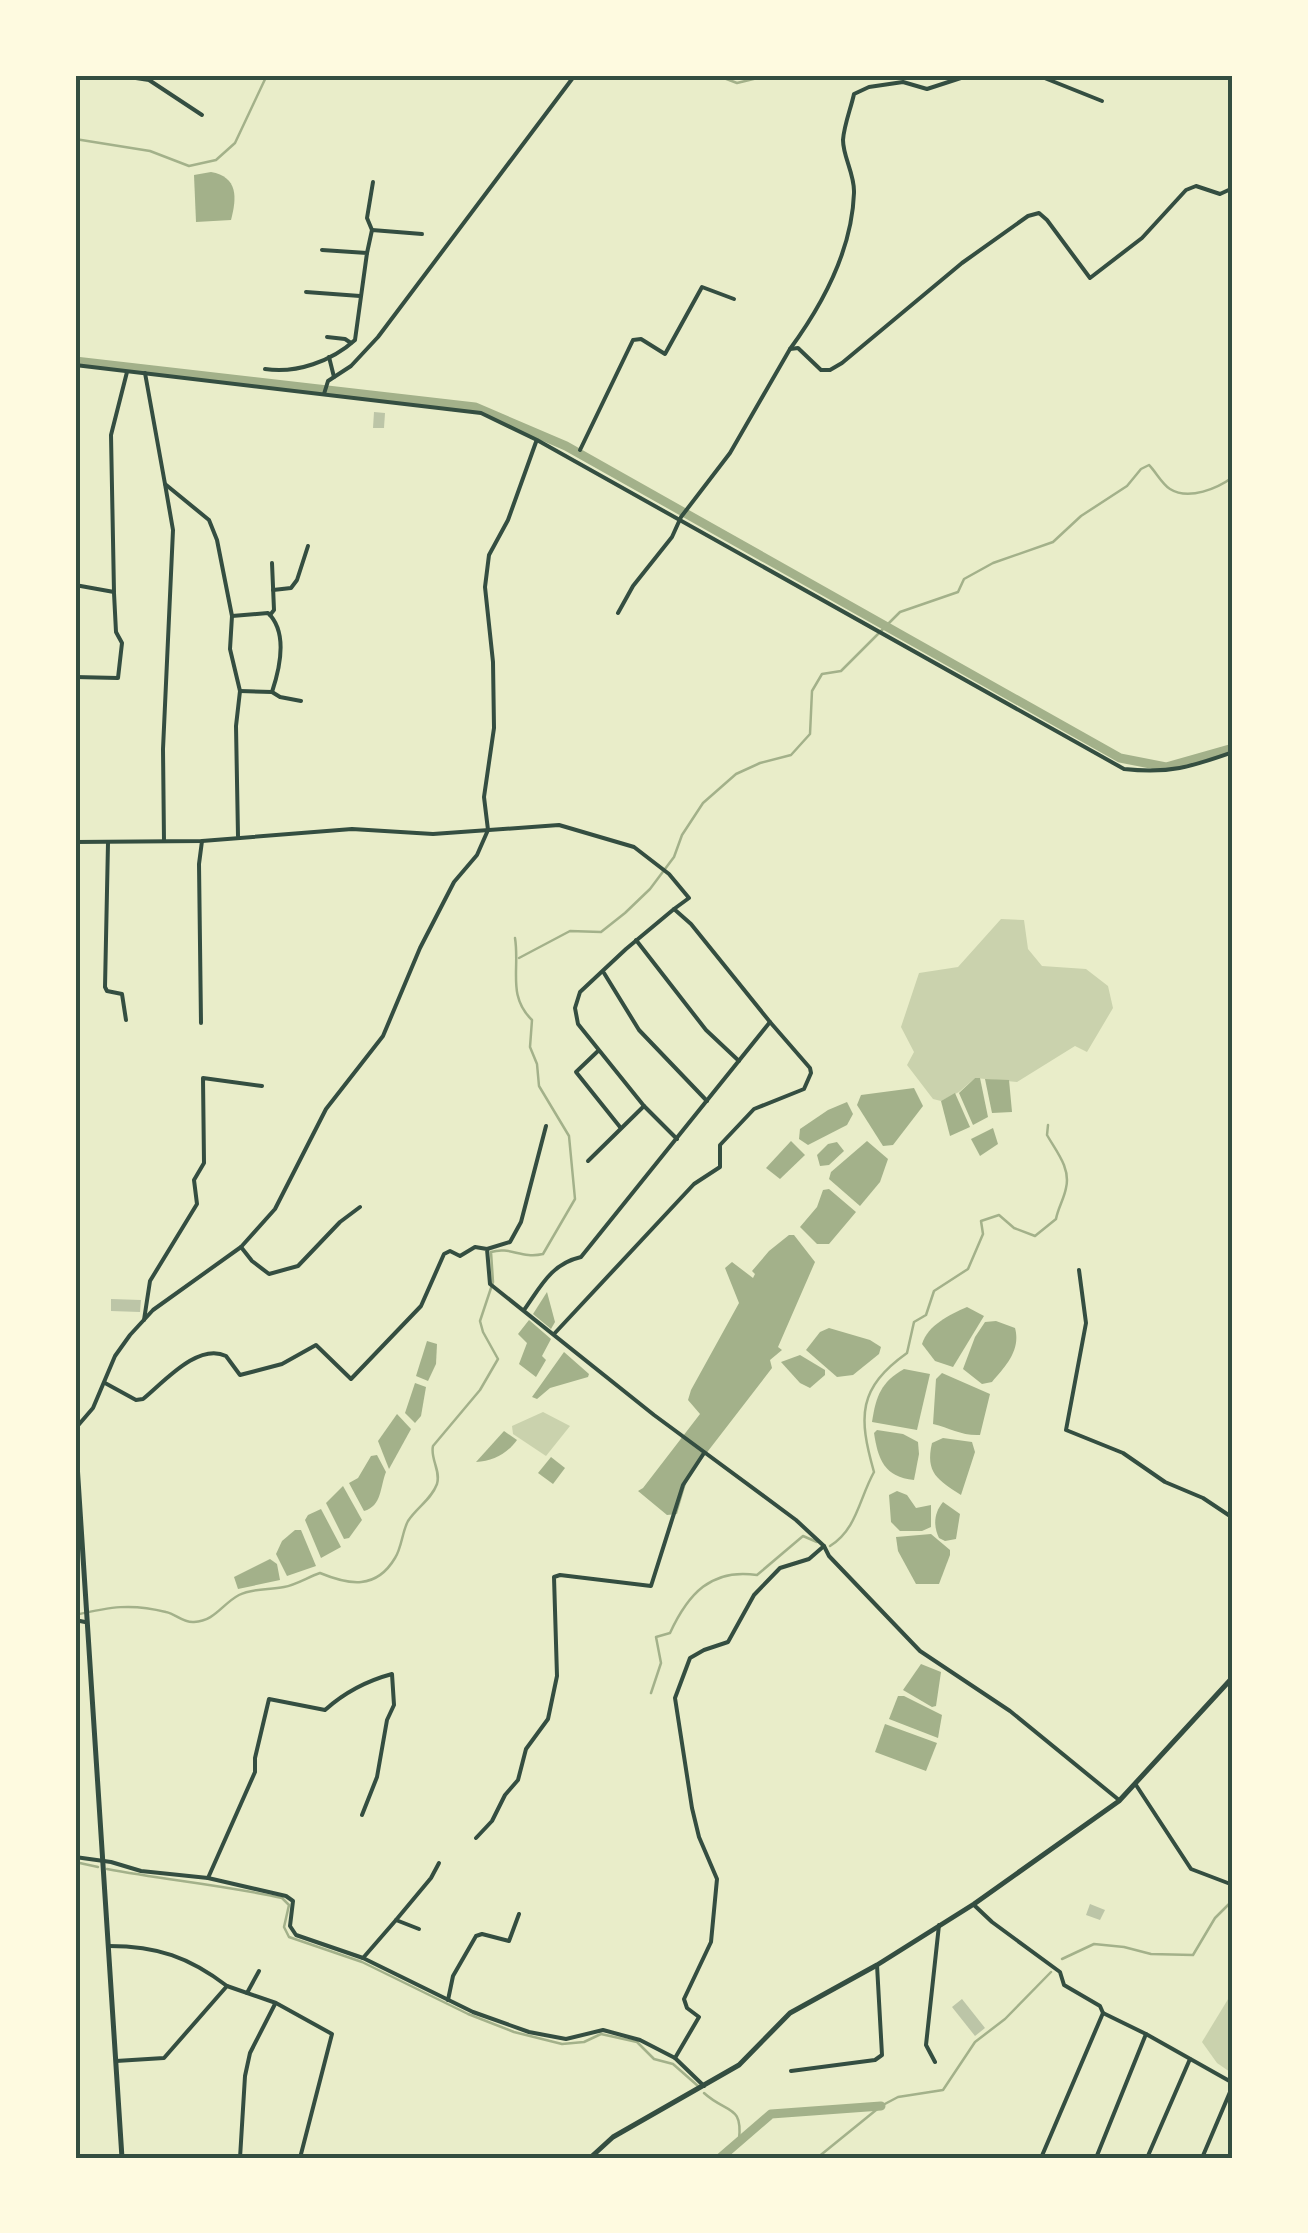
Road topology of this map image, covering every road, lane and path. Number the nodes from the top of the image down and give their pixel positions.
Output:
1 (116, 75) edge
2 (575, 75) edge
3 (970, 75) edge
4 (1037, 75) edge
5 (1102, 101) dead end
6 (202, 115) dead end
7 (374, 182) dead end
8 (1233, 188) edge
9 (372, 230) junction
10 (422, 234) dead end
11 (322, 250) dead end
12 (367, 252) junction
13 (306, 292) dead end
14 (360, 296) junction
15 (734, 299) dead end
16 (326, 337) dead end
17 (351, 344) junction
18 (790, 349) junction
19 (329, 357) junction
20 (75, 365) edge
21 (265, 369) dead end
22 (126, 372) junction
23 (145, 374) junction
24 (334, 377) junction
25 (324, 394) junction
26 (537, 440) junction
27 (580, 450) dead end
28 (164, 484) junction
29 (680, 519) junction
30 (308, 546) dead end
31 (272, 562) dead end
32 (75, 585) edge
33 (273, 590) junction
34 (114, 592) junction
35 (618, 614) dead end
36 (270, 615) junction
37 (232, 616) junction
38 (75, 677) edge
39 (240, 692) junction
40 (272, 692) junction
41 (301, 700) dead end
42 (1233, 752) edge
43 (488, 830) junction
44 (238, 838) junction
45 (164, 840) junction
46 (202, 841) junction
47 (75, 842) edge
48 (108, 843) junction
49 (674, 910) junction
50 (636, 940) junction
51 (603, 972) junction
52 (126, 1020) dead end
53 (770, 1022) junction
54 (201, 1023) dead end
55 (599, 1050) junction
56 (739, 1061) junction
57 (262, 1086) dead end
58 (707, 1101) junction
59 (644, 1106) junction
60 (546, 1126) dead end
61 (620, 1127) junction
62 (677, 1138) junction
63 (588, 1161) dead end
64 (360, 1207) dead end
65 (242, 1247) junction
66 (487, 1249) junction
67 (1079, 1270) dead end
68 (524, 1310) junction
69 (144, 1320) junction
70 (554, 1334) junction
71 (104, 1383) junction
72 (75, 1431) edge
73 (704, 1453) junction
74 (1233, 1518) edge
75 (79, 1544) edge
76 (824, 1546) junction
77 (75, 1620) edge
78 (85, 1622) junction
79 (1233, 1676) edge
80 (1136, 1785) junction
81 (1119, 1800) junction
82 (362, 1815) dead end
83 (476, 1838) dead end
84 (75, 1857) edge
85 (102, 1861) junction
86 (440, 1863) dead end
87 (208, 1878) junction
88 (1233, 1886) edge
89 (974, 1904) junction
90 (519, 1914) dead end
91 (396, 1920) junction
92 (940, 1925) junction
93 (420, 1929) dead end
94 (109, 1946) junction
95 (363, 1958) junction
96 (877, 1965) junction
97 (259, 1971) dead end
98 (226, 1986) junction
99 (247, 1993) junction
100 (448, 2000) junction
101 (276, 2003) junction
102 (1103, 2013) junction
103 (1146, 2034) junction
104 (675, 2058) junction
105 (1190, 2058) junction
106 (116, 2061) junction
107 (935, 2062) dead end
108 (791, 2071) dead end
109 (1233, 2084) edge
110 (704, 2086) junction
111 (122, 2158) edge
112 (240, 2158) edge
113 (300, 2158) edge
114 (590, 2158) edge
115 (1041, 2158) edge
116 (1096, 2158) edge
117 (1147, 2158) edge
118 (1202, 2158) edge

1 - 6 street
2 - 24 street
3 - 18 street
4 - 5 street
7 - 9 street
8 - 18 street
9 - 10 street
9 - 12 street
11 - 12 street
12 - 14 street
13 - 14 street
14 - 17 street
15 - 27 street
16 - 17 street
17 - 19 street
18 - 29 street
19 - 21 street
19 - 24 street
20 - 22 street
22 - 23 street
22 - 34 street
23 - 25 street
23 - 28 street
24 - 25 street
25 - 26 street
26 - 29 street
26 - 43 street
28 - 37 street
28 - 45 street
29 - 35 street
29 - 42 street
30 - 33 street
31 - 33 street
32 - 34 street
33 - 36 street
34 - 38 street
36 - 37 street
36 - 40 street
37 - 39 street
39 - 40 street
39 - 44 street
40 - 41 street
43 - 44 street
43 - 49 street
43 - 65 street
44 - 46 street
45 - 46 street
45 - 48 street
46 - 54 street
47 - 48 street
48 - 52 street
49 - 50 street
49 - 53 street
50 - 51 street
50 - 56 street
51 - 55 street
51 - 58 street
53 - 56 street
53 - 70 street
55 - 59 street
55 - 61 street
56 - 58 street
57 - 69 street
58 - 62 street
59 - 61 street
59 - 62 street
60 - 66 street
61 - 63 street
62 - 68 street
64 - 65 street
65 - 69 street
66 - 68 street
66 - 71 street
67 - 74 street
68 - 70 street
69 - 71 street
70 - 73 street
71 - 72 street
72 - 75 main road
73 - 76 street
73 - 83 street
75 - 78 main road
76 - 81 street
76 - 104 street
77 - 78 street
78 - 85 main road
79 - 80 main road
80 - 81 main road
80 - 88 street
81 - 89 main road
82 - 87 street
84 - 85 street
85 - 87 street
85 - 94 main road
86 - 91 street
87 - 95 street
89 - 92 main road
89 - 102 street
90 - 100 street
91 - 93 street
91 - 95 street
92 - 96 main road
92 - 107 street
94 - 98 street
94 - 106 main road
95 - 100 street
96 - 108 street
96 - 110 main road
97 - 99 street
98 - 99 street
98 - 106 street
99 - 101 street
100 - 104 street
101 - 112 street
101 - 113 street
102 - 103 street
102 - 115 street
103 - 105 street
103 - 116 street
104 - 110 street
105 - 109 street
105 - 117 street
106 - 111 main road
109 - 118 street
110 - 114 main road

